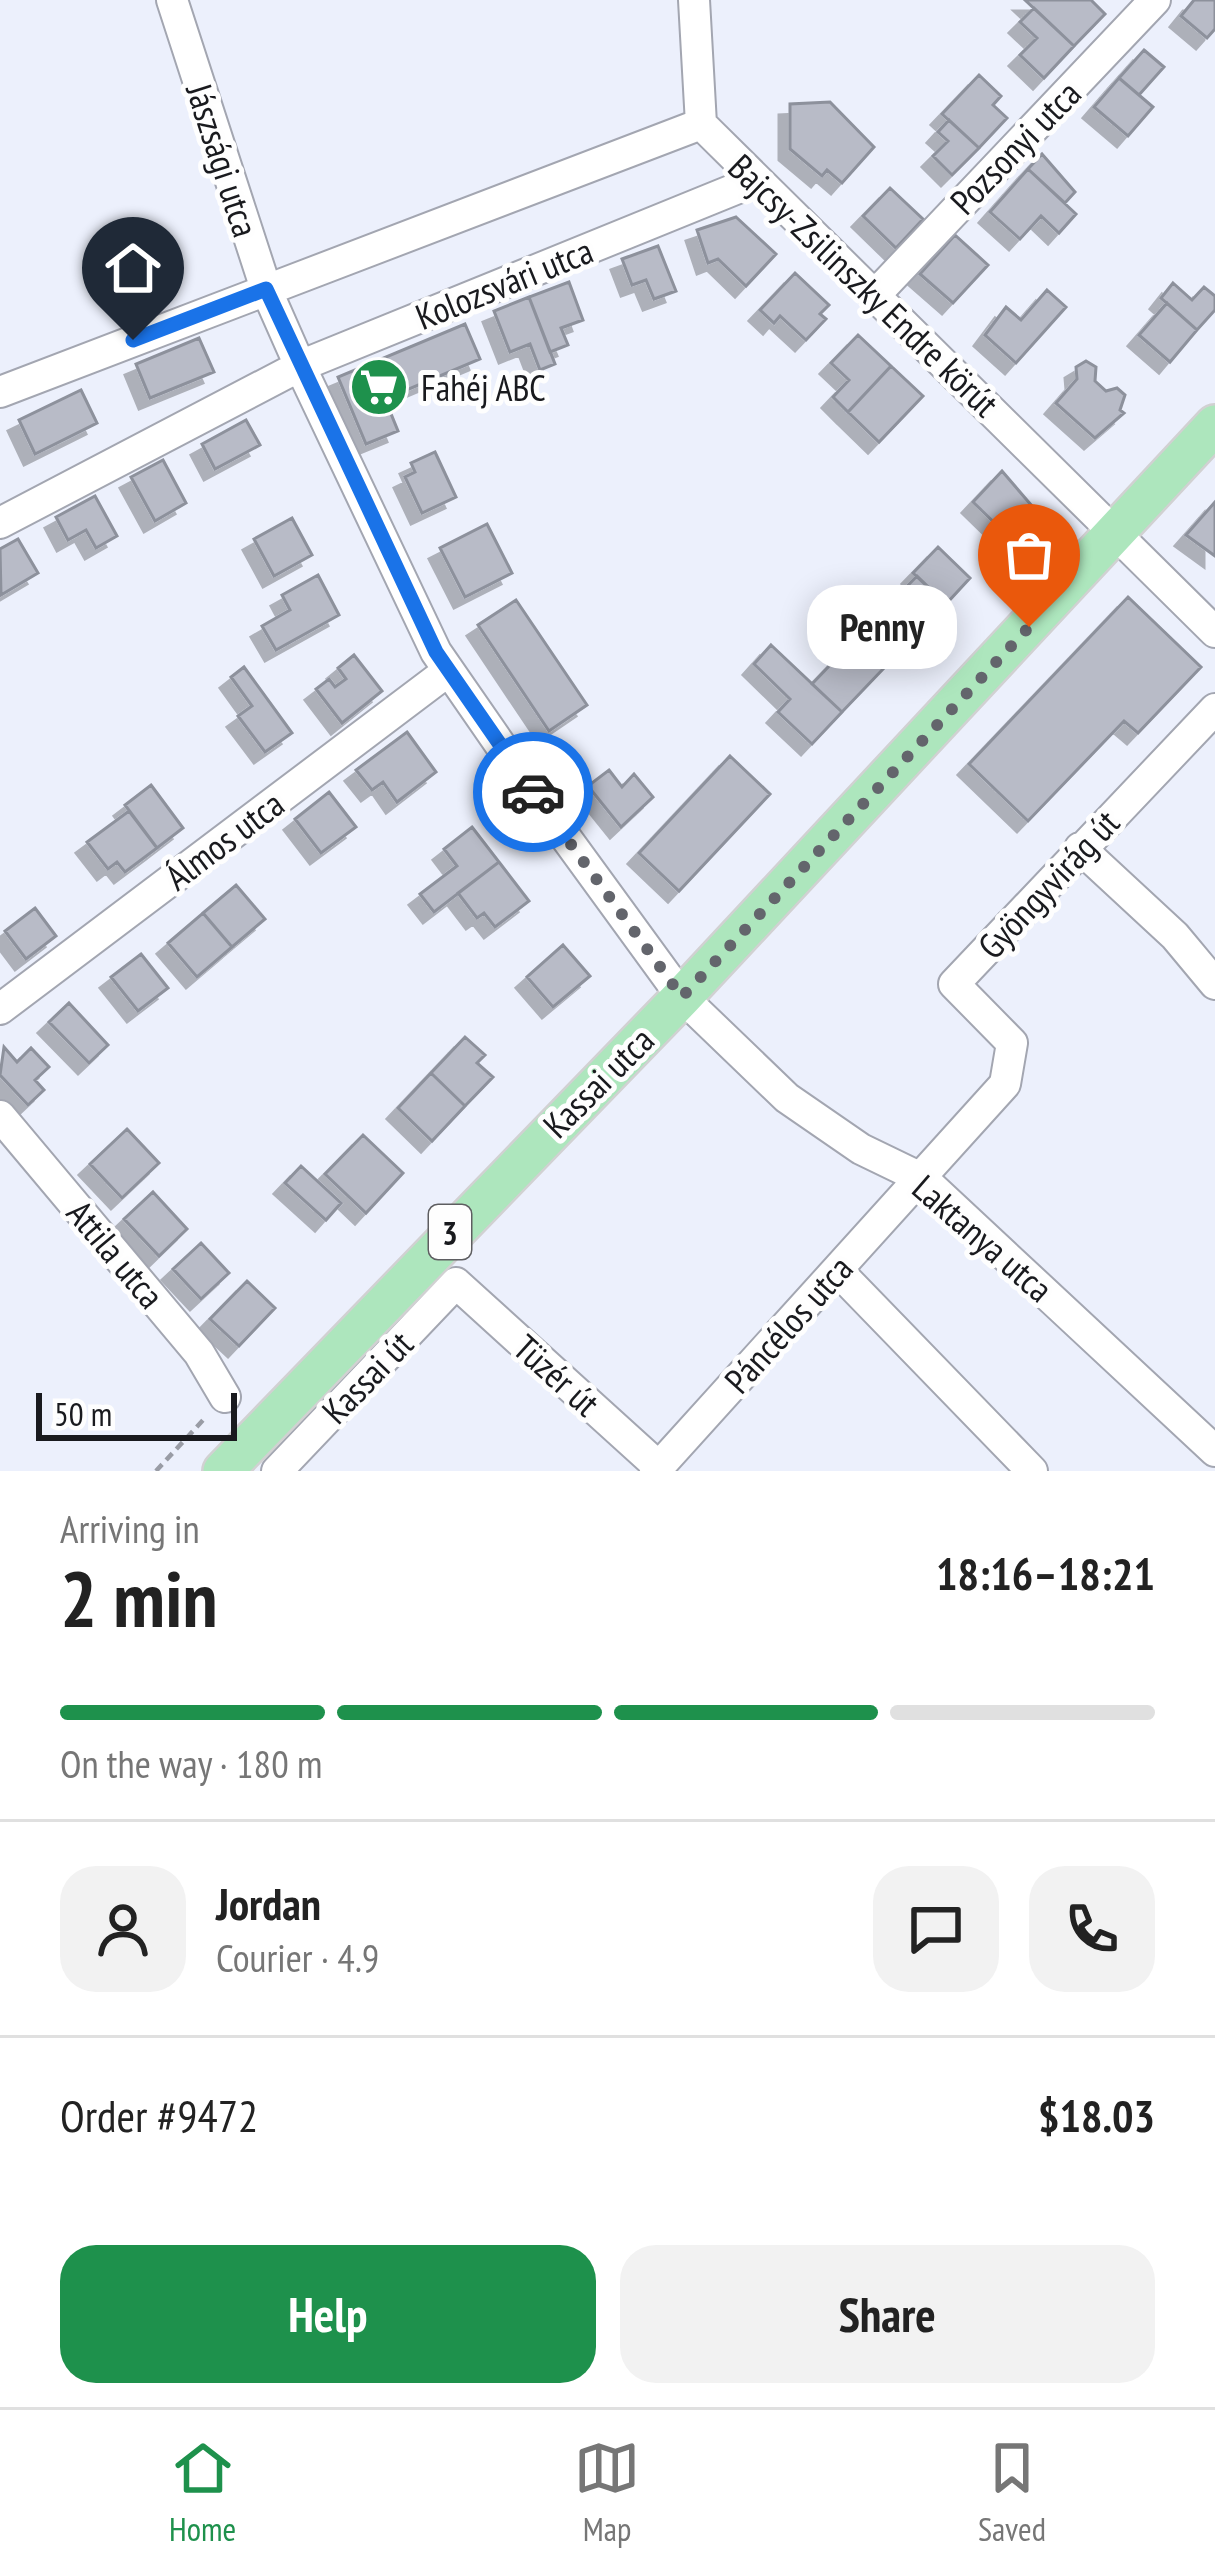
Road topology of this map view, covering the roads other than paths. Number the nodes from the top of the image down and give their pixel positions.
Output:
1 (172, 0) edge
2 (694, 0) edge
3 (1155, 0) edge
4 (701, 124) junction
5 (755, 181) junction
6 (266, 289) junction
7 (875, 295) junction
8 (300, 366) junction
9 (0, 392) edge
10 (1215, 425) edge
11 (0, 523) edge
12 (1115, 534) junction
13 (1215, 632) edge
14 (448, 671) junction
15 (1215, 709) edge
16 (1080, 848) junction
17 (1215, 984) edge
18 (682, 997) junction
19 (0, 1009) edge
20 (0, 1116) edge
21 (923, 1179) junction
22 (837, 1270) junction
23 (456, 1283) joint
24 (225, 1397) road end
25 (1215, 1451) edge
26 (657, 1469) edge
27 (224, 1471) edge
28 (277, 1471) edge
29 (1032, 1471) edge

1 - 6 street, Jászsági utca
2 - 4 street, Bajcsy-Zsilinszky Endre körút
3 - 7 street, Pozsonyi utca
4 - 5 street, Bajcsy-Zsilinszky Endre körút
4 - 6 street
5 - 7 street, Bajcsy-Zsilinszky Endre körút
5 - 8 street, Kolozsvári utca
6 - 8 street, Jászsági utca
6 - 9 street
7 - 12 street, Bajcsy-Zsilinszky Endre körút
8 - 11 street, Kolozsvári utca
8 - 14 street, Jászsági utca
10 - 12 main road, Kassai utca / 3
12 - 13 street, Bajcsy-Zsilinszky Endre körút
12 - 18 main road, Kassai utca / 3
14 - 18 street, Jászsági utca
14 - 19 street, Álmos utca
15 - 16 street, Gyöngyvirág út
16 - 17 street
16 - 21 street, Gyöngyvirág út
18 - 21 street, Laktanya utca
18 - 27 main road, Kassai utca / 3
20 - 24 street, Attila utca
21 - 22 street, Páncélos utca
21 - 25 street, Laktanya utca
22 - 26 street, Páncélos utca
22 - 29 street
23 - 26 street, Tüzér út
23 - 28 street, Kassai út

